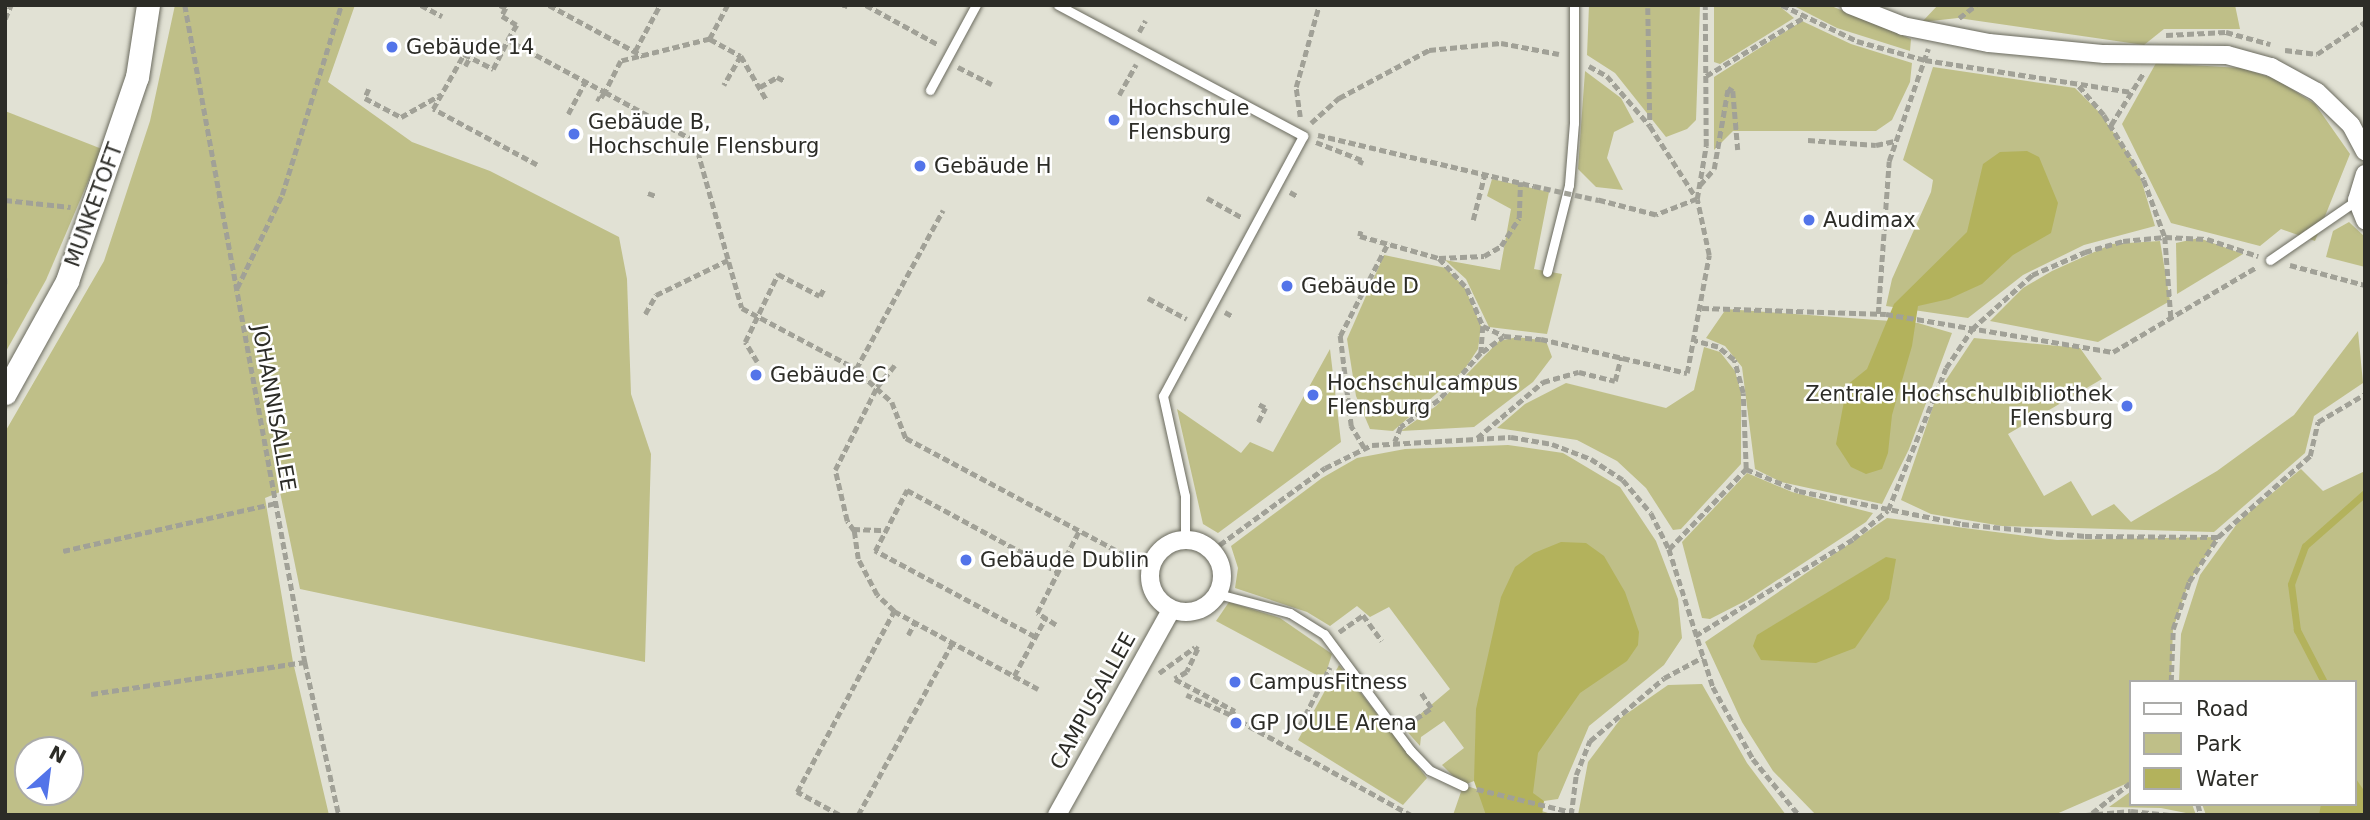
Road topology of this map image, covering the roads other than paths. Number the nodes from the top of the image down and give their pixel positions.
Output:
1 (148, 5) edge
2 (976, 5) edge
3 (1058, 5) edge
4 (1574, 5) edge
5 (1850, 5) edge
6 (930, 89) dead end
7 (2365, 152) edge
8 (2365, 174) edge
9 (2357, 200) junction
10 (2365, 220) edge
11 (2270, 260) road end
12 (1547, 272) dead end
13 (5, 393) edge
14 (1185, 540) junction
15 (1218, 594) junction
16 (1171, 610) junction
17 (1463, 786) road end
18 (1057, 815) edge

1 - 13 street, MUNKETOFT
2 - 6 lane
3 - 14 lane
4 - 12 lane
5 - 7 street
8 - 9 street
9 - 10 street
9 - 11 lane
14 - 15 street
14 - 16 street
15 - 16 street
15 - 17 lane
16 - 18 street, CAMPUSALLEE

